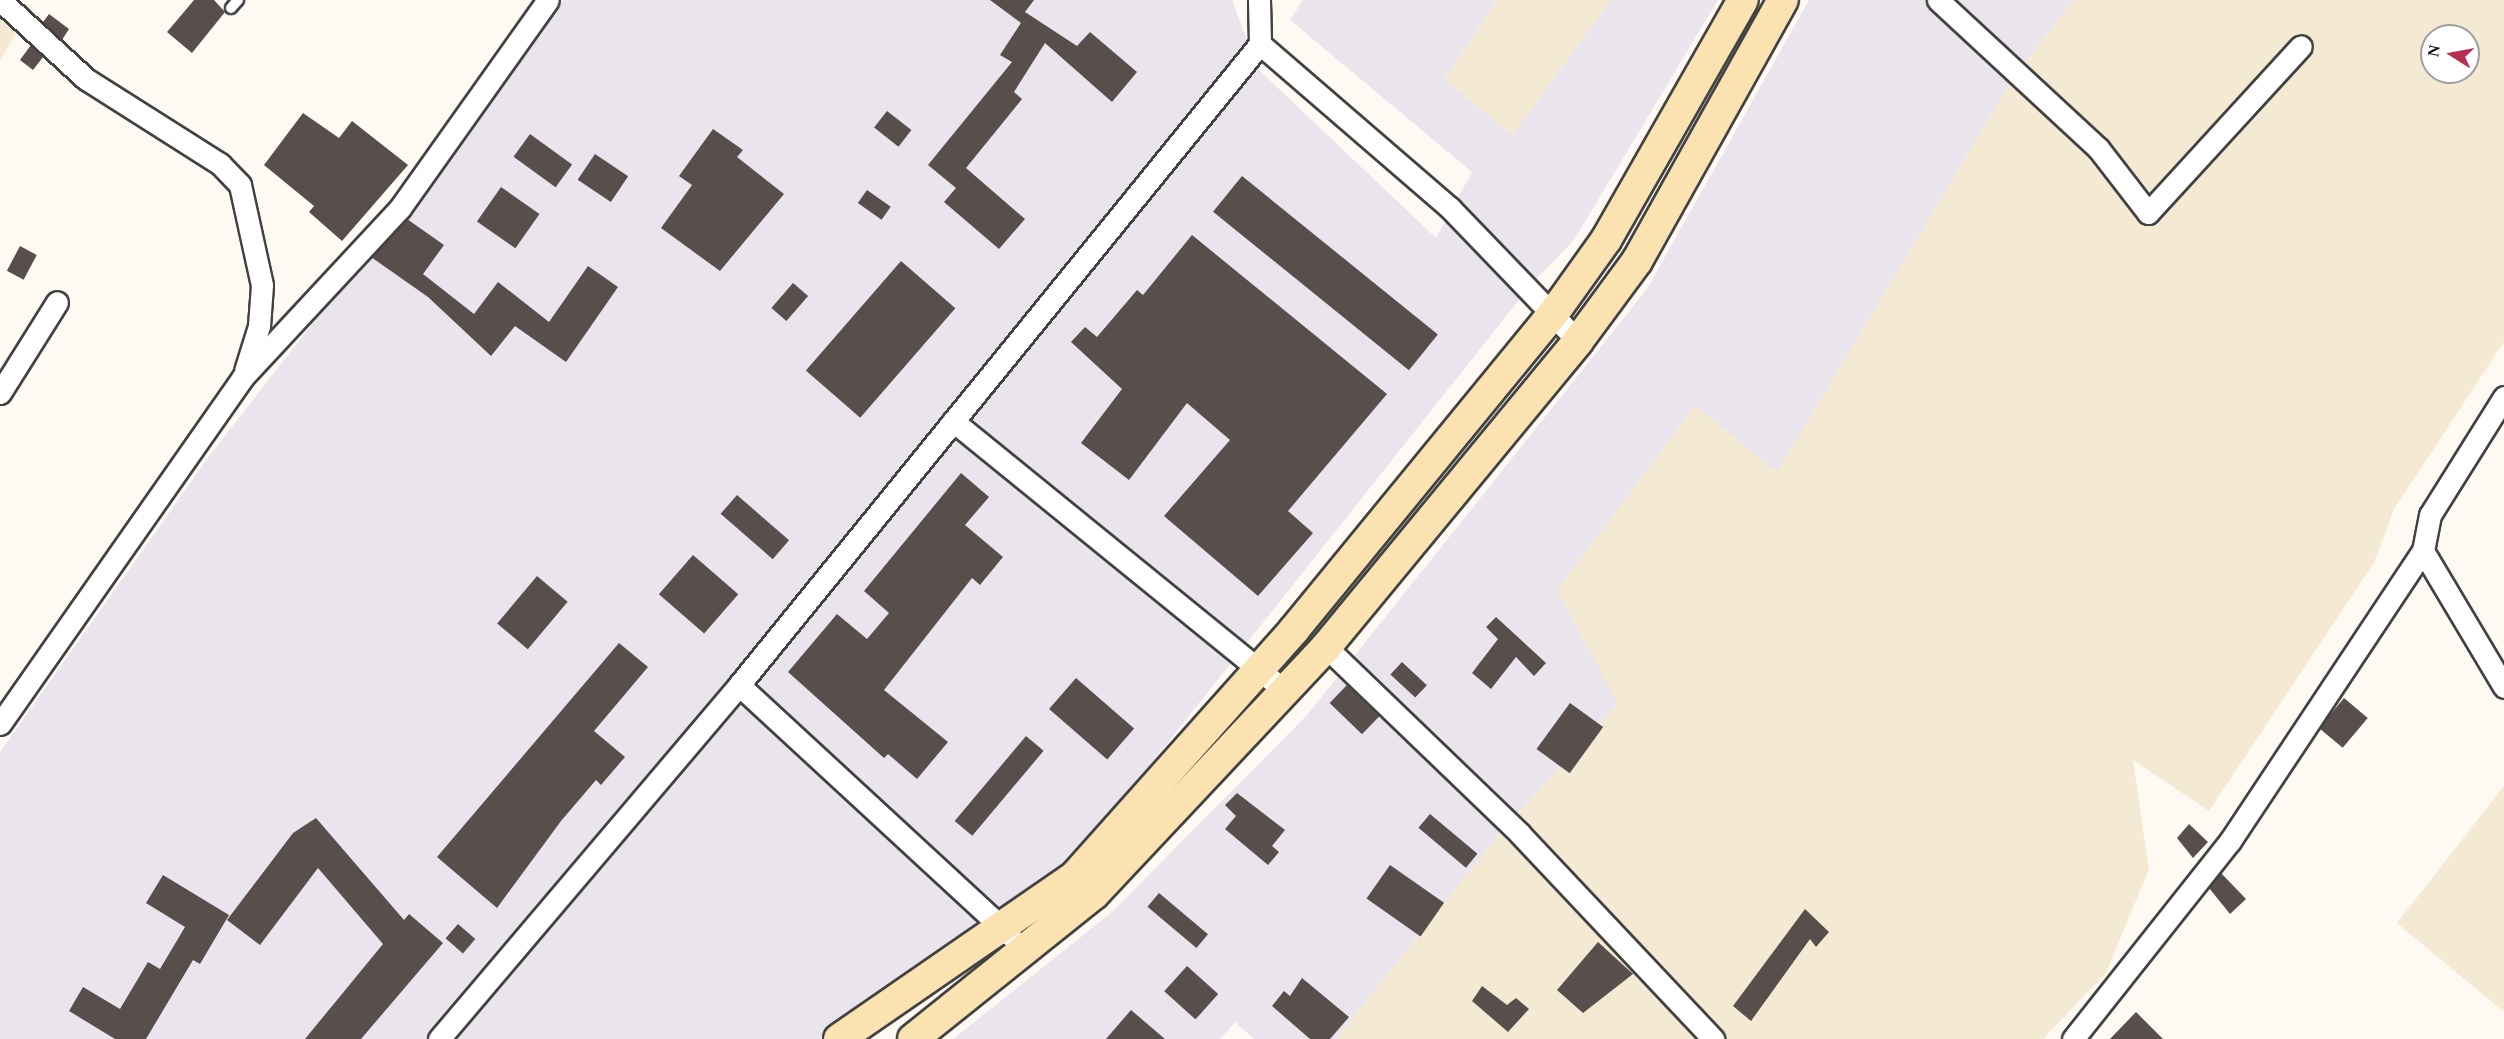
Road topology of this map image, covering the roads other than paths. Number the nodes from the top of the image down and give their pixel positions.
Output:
1 (0, 0) edge
2 (1259, 0) edge
3 (1743, 0) edge
4 (1783, 0) edge
5 (1938, 0) edge
6 (542, 2) edge
7 (1260, 44) junction
8 (2301, 46) dead end
9 (1606, 240) junction
10 (1636, 261) junction
11 (57, 302) dead end
12 (1553, 314) junction
13 (1578, 340) junction
14 (243, 377) junction
15 (0, 393) edge
16 (2504, 397) edge
17 (953, 421) junction
18 (2422, 551) junction
19 (1326, 647) junction
20 (1260, 665) junction
21 (739, 685) junction
22 (2504, 687) edge
23 (1284, 690) junction
24 (0, 724) edge
25 (1002, 931) junction
26 (1029, 945) junction
27 (439, 1039) edge
28 (839, 1039) edge
29 (913, 1039) edge
30 (1713, 1039) edge
31 (2073, 1039) edge

1 - 14 street
2 - 7 street
3 - 9 main road
4 - 10 main road
5 - 8 street
6 - 14 street
7 - 12 street
7 - 17 street
9 - 10 main road
9 - 12 main road
10 - 13 main road
11 - 15 street
12 - 13 street
12 - 20 main road
13 - 19 main road
14 - 24 street
16 - 18 street
17 - 20 street
17 - 21 street
18 - 22 street
18 - 31 street
19 - 23 main road
19 - 30 street
20 - 23 street
20 - 25 main road
21 - 25 street
21 - 27 street
23 - 26 main road
25 - 26 street
25 - 28 main road
26 - 29 main road

